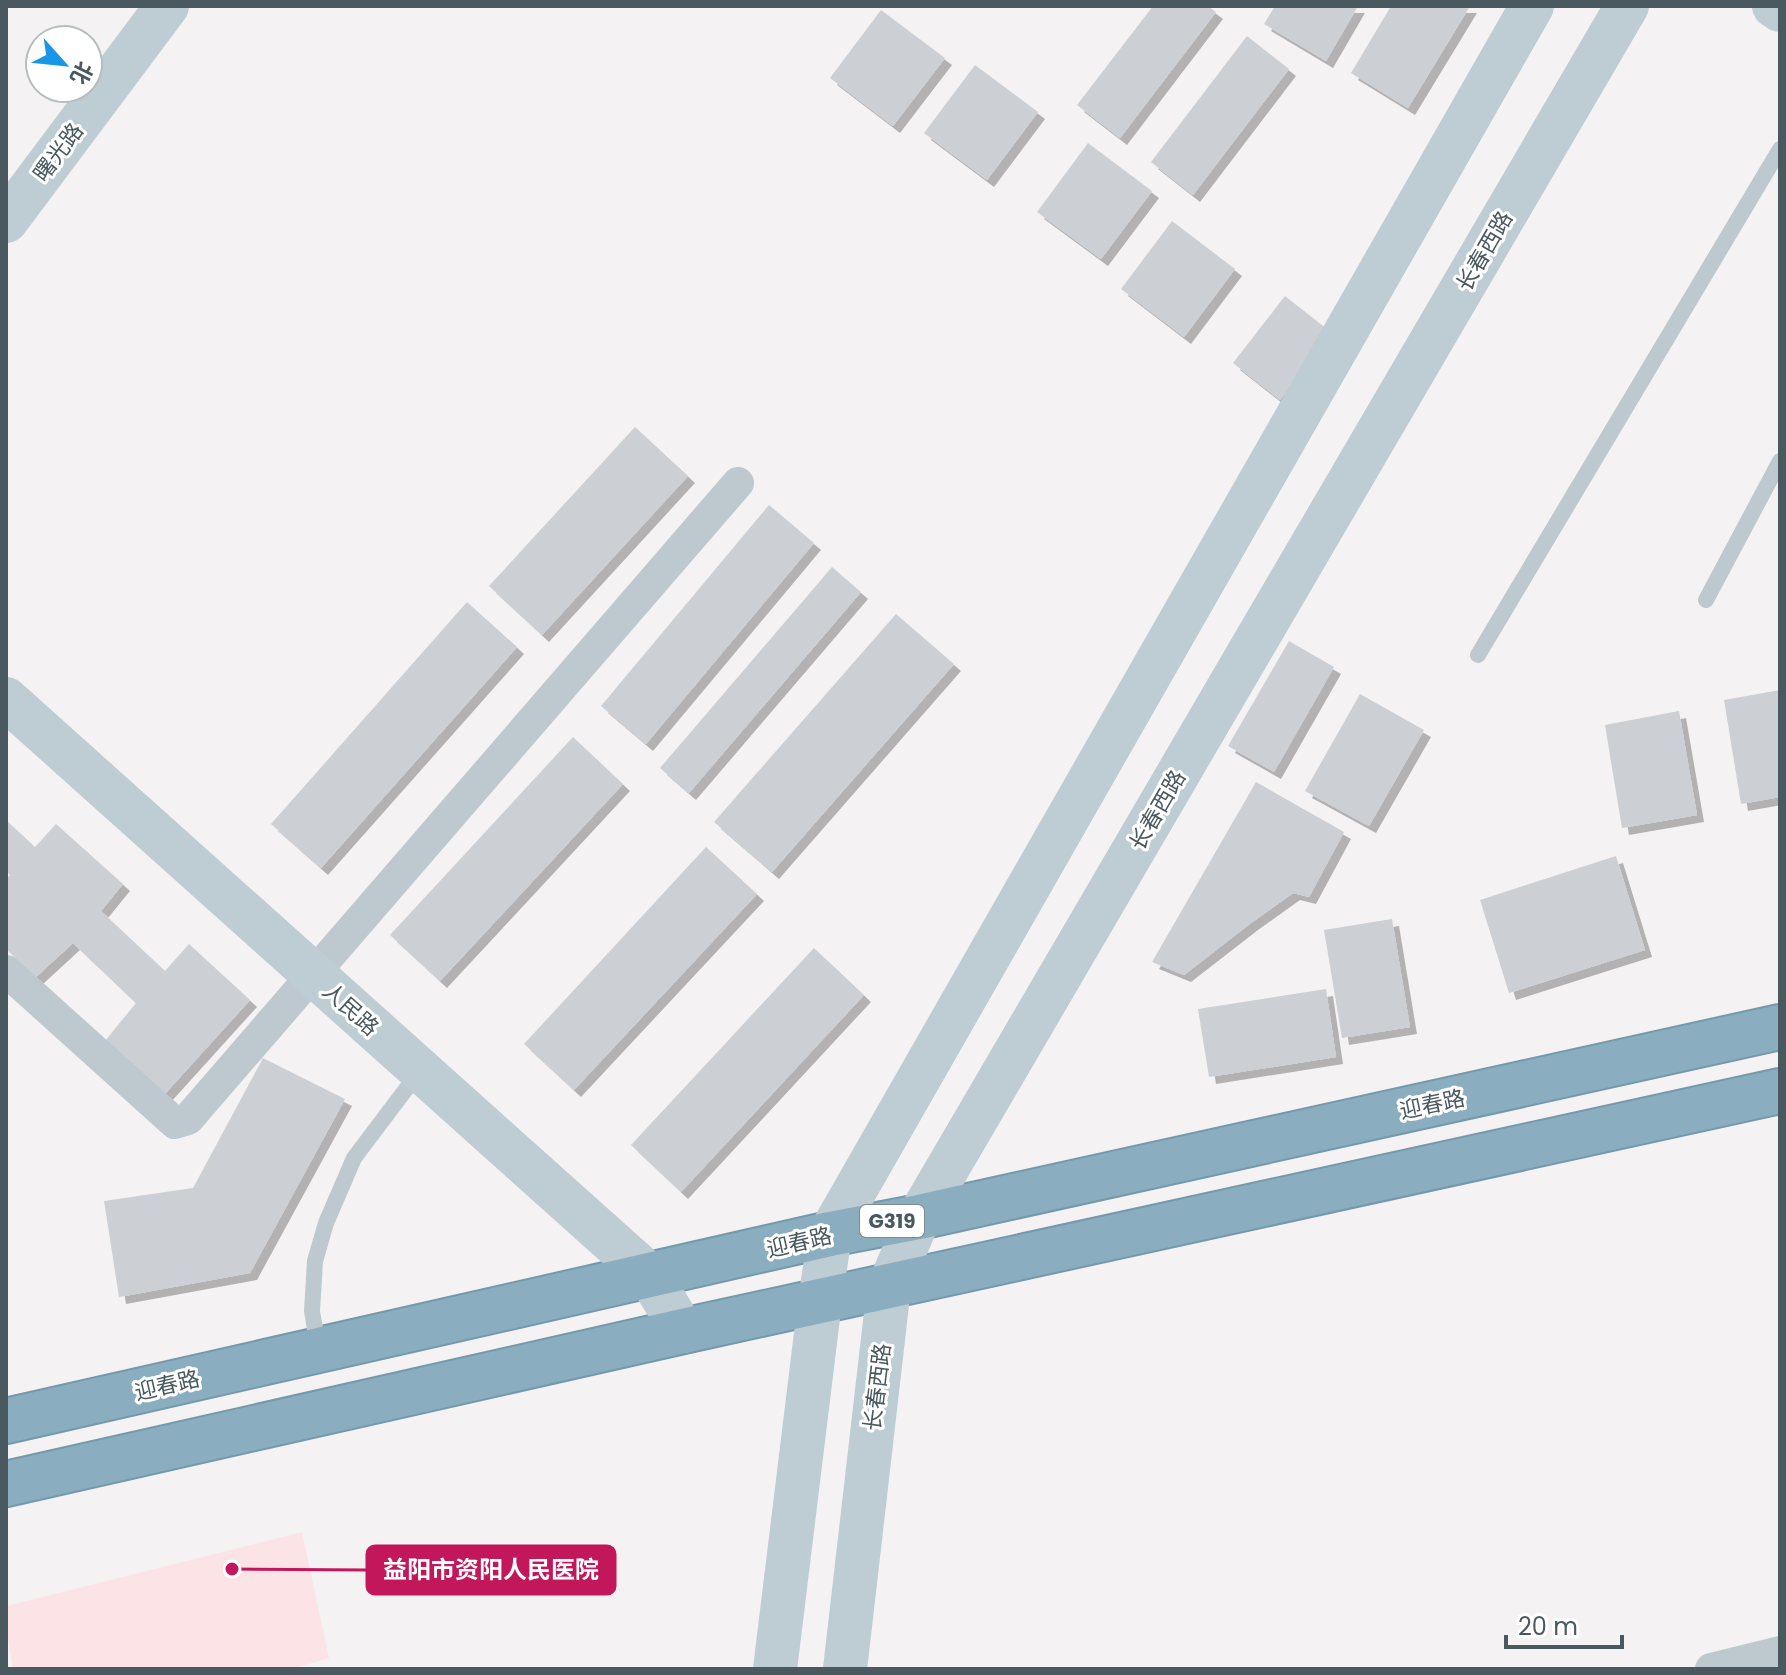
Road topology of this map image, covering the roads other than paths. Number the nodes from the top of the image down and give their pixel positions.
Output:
1 (167, 6) edge
2 (1532, 6) edge
3 (1627, 6) edge
4 (1774, 6) edge
5 (1780, 10) edge
6 (1780, 149) edge
7 (6, 221) edge
8 (1780, 461) edge
9 (738, 483) dead end
10 (1706, 600) dead end
11 (1478, 655) dead end
12 (6, 699) edge
13 (6, 971) edge
14 (313, 975) junction
15 (1780, 1027) edge
16 (420, 1070) junction
17 (1780, 1091) edge
18 (919, 1217) junction
19 (830, 1234) junction
20 (649, 1275) junction
21 (889, 1287) junction
22 (820, 1301) junction
23 (683, 1331) junction
24 (319, 1350) junction
25 (6, 1421) edge
26 (6, 1484) edge
27 (1780, 1652) edge
28 (775, 1669) edge
29 (845, 1669) edge
30 (1711, 1669) edge

1 - 7 main road, 曙光路
2 - 19 main road
3 - 18 main road, 长春西路
4 - 5 main road
6 - 11 lane
8 - 10 lane
9 - 14 street
12 - 14 main road, 人民路
13 - 14 street
14 - 16 main road, 人民路
15 - 18 highway, 迎春路 / G319
16 - 20 main road, 人民路
16 - 24 lane
17 - 21 highway
18 - 19 highway, 迎春路 / G319
18 - 21 main road, 长春西路
19 - 20 highway, 迎春路 / G319
19 - 22 main road
20 - 23 main road, 人民路
20 - 24 highway, 迎春路 / G319
21 - 22 highway
21 - 29 main road, 长春西路
22 - 23 highway
22 - 28 main road
23 - 26 highway
24 - 25 highway, 迎春路 / G319
27 - 30 street

